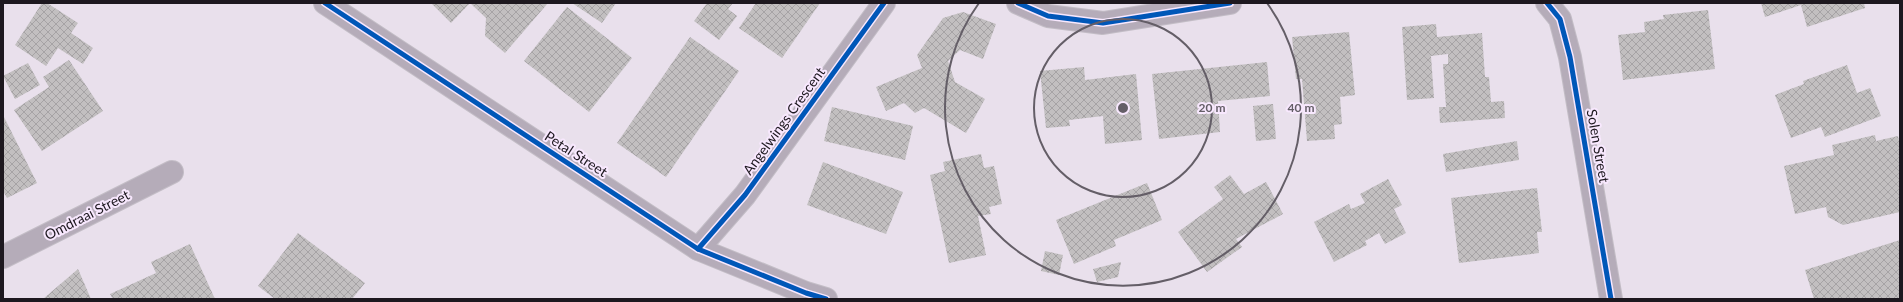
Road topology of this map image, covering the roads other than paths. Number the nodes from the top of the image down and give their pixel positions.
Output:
1 (325, 3) edge
2 (884, 3) edge
3 (1018, 3) edge
4 (1230, 3) edge
5 (1547, 3) edge
6 (172, 172) dead end
7 (698, 249) junction
8 (3, 257) edge
9 (826, 299) edge
10 (1612, 299) edge

1 - 7 street, Petal Street
2 - 7 street, Angelwings Crescent
3 - 4 street
5 - 10 street, Solen Street
6 - 8 street, Omdraai Street
7 - 9 street, Petal Street

